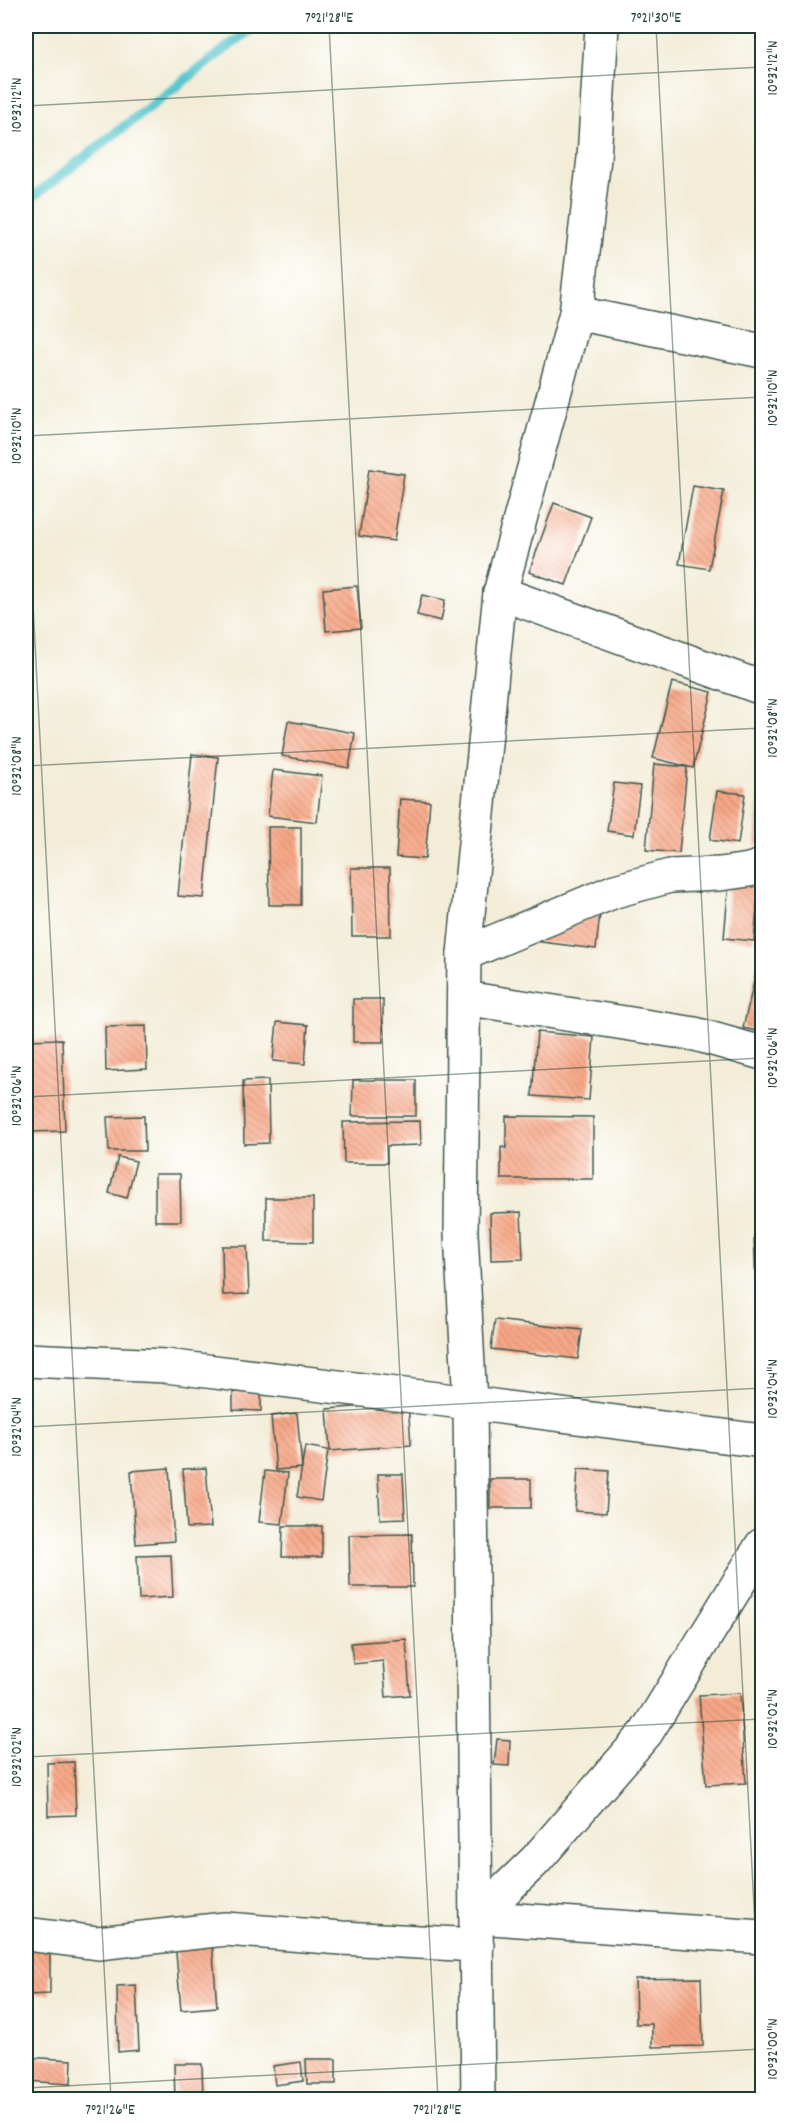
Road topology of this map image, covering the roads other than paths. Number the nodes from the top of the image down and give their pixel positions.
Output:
1 (602, 26) edge
2 (576, 313) junction
3 (762, 351) edge
4 (500, 593) junction
5 (762, 688) edge
6 (762, 866) edge
7 (464, 954) junction
8 (464, 998) junction
9 (762, 1053) edge
10 (26, 1360) edge
11 (470, 1403) junction
12 (762, 1441) edge
13 (762, 1545) edge
14 (477, 1931) junction
15 (26, 1934) edge
16 (762, 1937) edge
17 (478, 2100) edge

1 - 2 street
2 - 3 street
2 - 4 street
4 - 5 street
4 - 7 street
6 - 7 street
7 - 8 street
8 - 9 street
8 - 11 street
10 - 11 street
11 - 12 street
11 - 14 street
13 - 14 street
14 - 15 street
14 - 16 street
14 - 17 street

